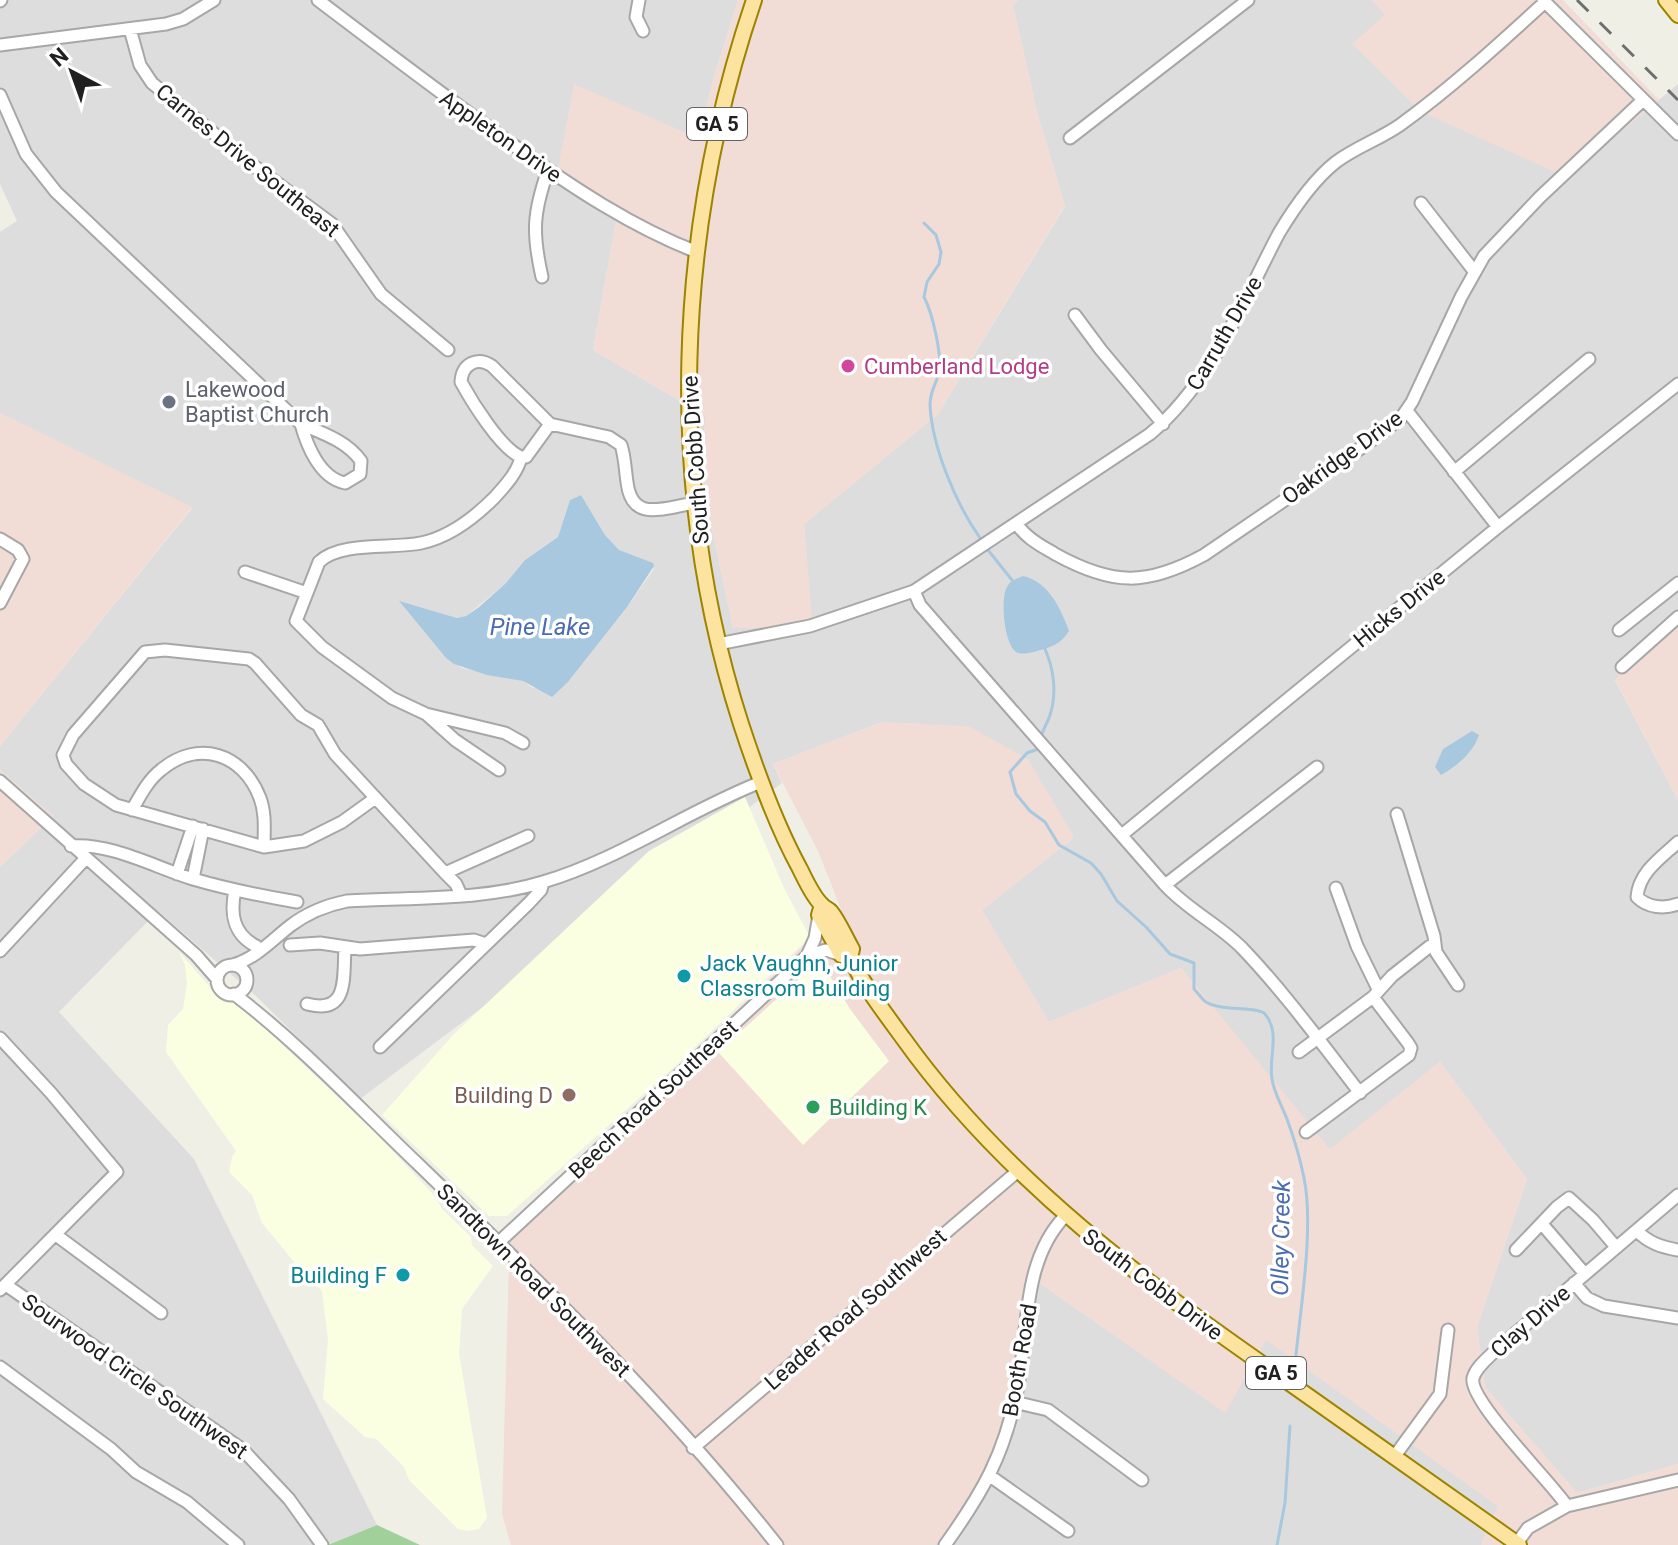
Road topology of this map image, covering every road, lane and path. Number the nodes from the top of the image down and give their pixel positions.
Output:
1 (214, 0) edge
2 (318, 0) edge
3 (639, 0) edge
4 (754, 0) edge
5 (1248, 0) edge
6 (1666, 0) edge
7 (1544, 1) edge
8 (1678, 15) edge
9 (130, 29) junction
10 (643, 31) dead end
11 (0, 45) edge
12 (0, 95) edge
13 (1642, 101) junction
14 (1678, 134) edge
15 (1070, 138) dead end
16 (548, 170) junction
17 (1421, 203) dead end
18 (697, 252) junction
19 (1474, 271) junction
20 (542, 277) dead end
21 (1075, 315) dead end
22 (448, 350) dead end
23 (1589, 359) dead end
24 (1678, 384) edge
25 (1407, 411) junction
26 (301, 424) junction
27 (550, 424) junction
28 (1163, 424) junction
29 (521, 457) junction
30 (1454, 472) junction
31 (696, 503) junction
32 (1016, 523) junction
33 (1498, 527) junction
34 (0, 539) edge
35 (245, 572) dead end
36 (1678, 583) edge
37 (914, 591) junction
38 (307, 593) junction
39 (0, 603) edge
40 (1678, 617) edge
41 (1619, 630) dead end
42 (718, 644) junction
43 (1622, 667) dead end
44 (426, 714) junction
45 (523, 743) dead end
46 (1317, 767) dead end
47 (499, 770) dead end
48 (0, 781) edge
49 (761, 782) junction
50 (374, 799) junction
51 (132, 810) junction
52 (1397, 814) dead end
53 (198, 828) junction
54 (1123, 834) junction
55 (528, 836) dead end
56 (1678, 842) edge
57 (71, 846) junction
58 (264, 847) junction
59 (86, 858) junction
60 (445, 873) junction
61 (177, 874) junction
62 (193, 879) junction
63 (543, 882) junction
64 (1165, 885) junction
65 (1336, 888) dead end
66 (235, 890) junction
67 (461, 895) junction
68 (297, 902) dead end
69 (1678, 904) edge
70 (820, 910) junction
71 (271, 943) junction
72 (1434, 943) junction
73 (183, 944) junction
74 (486, 944) junction
75 (290, 945) dead end
76 (256, 946) dead end
77 (345, 948) junction
78 (0, 951) edge
79 (807, 956) junction
80 (845, 956) junction
81 (230, 965) junction
82 (217, 979) junction
83 (1458, 985) dead end
84 (242, 988) junction
85 (1376, 993) junction
86 (307, 1004) dead end
87 (0, 1038) edge
88 (1317, 1038) junction
89 (380, 1047) dead end
90 (1299, 1052) dead end
91 (1360, 1093) junction
92 (1306, 1132) dead end
93 (1018, 1171) junction
94 (1678, 1195) edge
95 (1065, 1216) junction
96 (1542, 1224) junction
97 (1637, 1231) junction
98 (56, 1235) junction
99 (499, 1242) junction
100 (1616, 1247) junction
101 (1516, 1250) dead end
102 (1678, 1250) edge
103 (1585, 1274) junction
104 (1574, 1283) junction
105 (3, 1287) edge
106 (161, 1313) dead end
107 (1678, 1318) edge
108 (1448, 1330) dead end
109 (0, 1367) edge
110 (1014, 1402) junction
111 (693, 1448) junction
112 (1394, 1457) junction
113 (990, 1476) junction
114 (1142, 1480) dead end
115 (1678, 1480) edge
116 (1567, 1506) junction
117 (1068, 1531) dead end
118 (946, 1544) edge
119 (1518, 1544) edge
120 (238, 1545) edge
121 (322, 1545) edge
122 (777, 1545) edge

1 - 9 street
2 - 16 street, Appleton Drive
3 - 10 street
4 - 18 main road, South Cobb Drive / GA 5
5 - 15 street
6 - 8 main road
7 - 13 street
7 - 28 street, Carruth Drive
9 - 11 street
9 - 22 street, Carnes Drive Southeast
12 - 26 street
13 - 14 street
13 - 19 street, Oakridge Drive
16 - 18 street, Appleton Drive
16 - 20 street
17 - 19 street
18 - 31 main road, South Cobb Drive / GA 5
19 - 25 street, Oakridge Drive
21 - 28 street
23 - 30 street
24 - 33 street, Hicks Drive
25 - 30 street
25 - 32 street, Oakridge Drive
26 - 26 street
27 - 29 street
27 - 29 street
27 - 31 street
28 - 32 street, Carruth Drive
29 - 38 street
30 - 33 street
31 - 42 main road, South Cobb Drive / GA 5
32 - 37 street, Carruth Drive
33 - 54 street, Hicks Drive
34 - 39 street
35 - 38 street
36 - 41 street
37 - 42 street, Carruth Drive
37 - 54 street
38 - 44 street
40 - 43 street
42 - 49 main road, South Cobb Drive / GA 5
44 - 45 street
44 - 47 street
46 - 64 street
48 - 57 street
49 - 63 street
49 - 70 main road, South Cobb Drive / GA 5
50 - 51 street
50 - 58 street
50 - 60 street
51 - 53 street
51 - 58 street
52 - 72 street
53 - 58 street
53 - 61 street
53 - 62 street
54 - 64 street
55 - 60 street
56 - 69 street
57 - 59 street
57 - 61 street
59 - 73 street
59 - 78 street
60 - 67 street
61 - 62 street
62 - 66 street
63 - 67 street
63 - 74 street
64 - 88 street
65 - 85 street
66 - 68 street
66 - 76 street
67 - 71 street
70 - 79 street
70 - 80 main road, South Cobb Drive / GA 5
71 - 81 street
71 - 84 street
72 - 83 street
72 - 85 street
73 - 81 street
73 - 82 street
74 - 77 street
74 - 89 street
75 - 77 street
77 - 86 street
79 - 80 street
79 - 99 street, Beech Road Southeast
80 - 93 main road, South Cobb Drive / GA 5
81 - 82 street
81 - 84 street
82 - 84 street
84 - 99 street, Sandtown Road Southwest
85 - 88 street
85 - 91 street
87 - 98 street
88 - 90 street
88 - 91 street
91 - 92 street
93 - 95 main road, South Cobb Drive / GA 5
93 - 111 street, Leader Road Southwest
94 - 97 street, Clay Drive
95 - 110 street, Booth Road
95 - 112 main road, South Cobb Drive / GA 5
96 - 100 street
96 - 101 street
96 - 103 street
97 - 100 street, Clay Drive
97 - 102 street
98 - 105 street
98 - 106 street
99 - 111 street, Sandtown Road Southwest
100 - 103 street, Clay Drive
103 - 104 street, Clay Drive
104 - 107 street
104 - 116 street, Clay Drive
105 - 121 street, Sourwood Circle Southwest
108 - 112 street
109 - 120 street
110 - 113 street, Booth Road
110 - 114 street
111 - 122 street, Sandtown Road Southwest
112 - 119 main road, South Cobb Drive / GA 5
113 - 117 street
113 - 118 street, Booth Road
115 - 116 street
116 - 119 street

